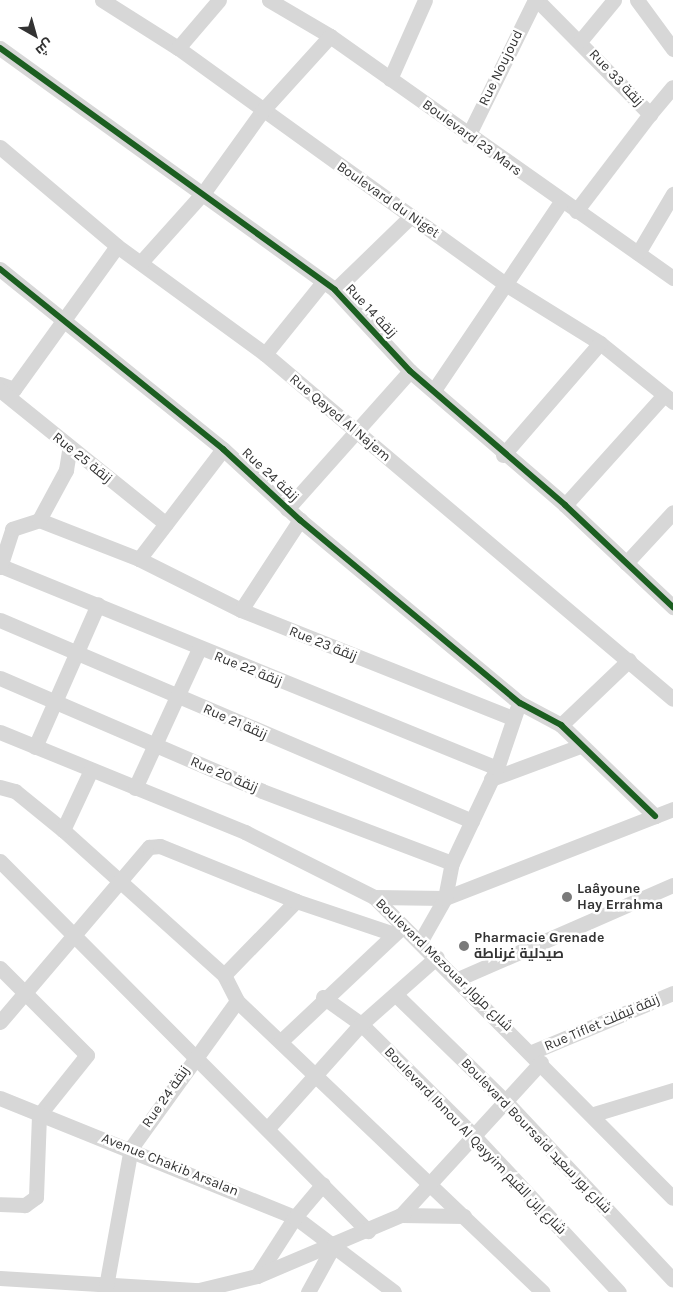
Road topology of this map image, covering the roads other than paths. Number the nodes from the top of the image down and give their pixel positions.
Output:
1 (102, 0) edge
2 (219, 0) edge
3 (269, 0) edge
4 (425, 0) edge
5 (536, 0) edge
6 (614, 0) edge
7 (637, 0) edge
8 (330, 36) junction
9 (581, 40) junction
10 (0, 48) edge
11 (178, 48) junction
12 (673, 49) edge
13 (390, 79) junction
14 (673, 87) edge
15 (263, 110) junction
16 (650, 114) junction
17 (468, 136) junction
18 (0, 147) edge
19 (204, 192) junction
20 (673, 194) edge
21 (561, 202) junction
22 (576, 211) junction
23 (411, 216) junction
24 (117, 246) junction
25 (638, 253) junction
26 (142, 261) junction
27 (0, 269) edge
28 (673, 278) edge
29 (507, 285) junction
30 (329, 286) junction
31 (64, 321) junction
32 (600, 343) junction
33 (265, 354) junction
34 (410, 371) junction
35 (0, 384) edge
36 (0, 390) edge
37 (434, 390) junction
38 (668, 399) edge
39 (358, 433) junction
40 (224, 449) junction
41 (69, 450) junction
42 (504, 455) junction
43 (565, 505) junction
44 (287, 509) junction
45 (673, 512) edge
46 (39, 520) junction
47 (300, 520) junction
48 (166, 524) junction
49 (6, 525) edge
50 (139, 559) junction
51 (626, 563) junction
52 (0, 567) edge
53 (670, 598) edge
54 (98, 604) junction
55 (241, 610) junction
56 (0, 620) edge
57 (199, 649) junction
58 (75, 654) junction
59 (629, 660) junction
60 (0, 678) edge
61 (177, 696) junction
62 (673, 699) edge
63 (54, 701) junction
64 (520, 703) junction
65 (512, 718) junction
66 (561, 725) junction
67 (0, 732) edge
68 (157, 745) junction
69 (580, 746) junction
70 (35, 748) junction
71 (90, 772) junction
72 (494, 774) junction
73 (0, 787) edge
74 (135, 788) junction
75 (673, 809) edge
76 (655, 816) junction
77 (472, 821) junction
78 (63, 830) junction
79 (0, 861) edge
80 (452, 863) junction
81 (117, 882) junction
82 (673, 885) edge
83 (374, 896) junction
84 (445, 898) junction
85 (296, 901) junction
86 (398, 930) junction
87 (71, 937) junction
88 (420, 942) junction
89 (437, 957) junction
90 (0, 968) edge
91 (224, 975) junction
92 (460, 978) junction
93 (23, 991) junction
94 (673, 993) edge
95 (396, 995) junction
96 (323, 997) junction
97 (236, 1001) junction
98 (0, 1022) edge
99 (361, 1024) junction
100 (281, 1041) junction
101 (537, 1057) junction
102 (193, 1059) junction
103 (311, 1075) junction
104 (673, 1090) edge
105 (0, 1098) edge
106 (505, 1101) junction
107 (594, 1114) junction
108 (39, 1115) junction
109 (267, 1128) junction
110 (473, 1135) junction
111 (131, 1148) junction
112 (427, 1183) junction
113 (322, 1184) junction
114 (670, 1192) edge
115 (0, 1204) edge
116 (295, 1216) junction
117 (464, 1216) junction
118 (396, 1218) junction
119 (368, 1231) junction
120 (335, 1243) junction
121 (257, 1276) junction
122 (0, 1278) edge
123 (673, 1280) edge
124 (106, 1288) edge
125 (533, 1288) edge
126 (199, 1291) edge
127 (308, 1292) edge
128 (394, 1292) edge
129 (620, 1292) edge

1 - 11 street, Boulevard du Niget
2 - 11 street
3 - 8 street, Boulevard 23 Mars
4 - 13 street
5 - 9 street, Rue 33 زنقة
5 - 17 street, Rue Noujoud
6 - 9 street
7 - 12 street
8 - 13 street, Boulevard 23 Mars
8 - 15 street
9 - 16 street, Rue 33 زنقة
10 - 19 street, Rue 14 زنقة
11 - 15 street, Boulevard du Niget
13 - 17 street, Boulevard 23 Mars
14 - 16 street
15 - 19 street
15 - 23 street, Boulevard du Niget
16 - 22 street, Rue 33 زنقة
17 - 21 street, Boulevard 23 Mars
18 - 24 street, Rue Qayed Al Najem
19 - 26 street
19 - 30 street, Rue 14 زنقة
20 - 25 street
21 - 22 street, Boulevard 23 Mars
21 - 29 street
22 - 25 street, Boulevard 23 Mars
23 - 29 street, Boulevard du Niget
23 - 30 street
24 - 26 street, Rue Qayed Al Najem
24 - 31 street
25 - 28 street, Boulevard 23 Mars
26 - 33 street, Rue Qayed Al Najem
27 - 31 street, Rue 24 زنقة
29 - 32 street, Boulevard du Niget
29 - 37 street
30 - 33 street
30 - 34 street, Rue 14 زنقة
31 - 35 street
31 - 40 street, Rue 24 زنقة
32 - 38 street, Boulevard du Niget
32 - 42 street
33 - 39 street, Rue Qayed Al Najem
34 - 37 street, Rue 14 زنقة
34 - 39 street
36 - 41 street, Rue 25 زنقة
37 - 42 street, Rue 14 زنقة
38 - 43 street
39 - 44 street
39 - 59 street, Rue Qayed Al Najem
40 - 44 street, Rue 24 زنقة
40 - 48 street
41 - 46 street
41 - 48 street, Rue 25 زنقة
42 - 43 street, Rue 14 زنقة
43 - 51 street, Rue 14 زنقة
44 - 47 street, Rue 24 زنقة
45 - 51 street
46 - 49 street
46 - 50 street, Rue 23 زنقة
47 - 55 street
47 - 64 street, Rue 24 زنقة
48 - 50 street
49 - 52 street
50 - 55 street, Rue 23 زنقة
51 - 53 street, Rue 14 زنقة
52 - 54 street, Rue 22 زنقة
54 - 57 street, Rue 22 زنقة
54 - 58 street
55 - 65 street, Rue 23 زنقة
56 - 58 street, Rue 21 زنقة
57 - 61 street
57 - 72 street, Rue 22 زنقة
58 - 61 street, Rue 21 زنقة
58 - 63 street
59 - 62 street, Rue Qayed Al Najem
59 - 66 street
60 - 63 street, Rue 20 زنقة
61 - 68 street
61 - 77 street, Rue 21 زنقة
63 - 68 street, Rue 20 زنقة
63 - 70 street
64 - 65 street
64 - 66 street, Rue 24 زنقة
65 - 72 street
66 - 69 street, Rue 24 زنقة
67 - 70 street, Boulevard Mezouar شارع مزوار
68 - 74 street
68 - 80 street, Rue 20 زنقة
69 - 72 street
69 - 76 street, Rue 24 زنقة
70 - 71 street, Boulevard Mezouar شارع مزوار
71 - 74 street, Boulevard Mezouar شارع مزوار
71 - 78 street
72 - 77 street
73 - 78 street
74 - 83 street, Boulevard Mezouar شارع مزوار
75 - 76 street
76 - 84 street
77 - 80 street
78 - 81 street
79 - 87 street
80 - 84 street
81 - 85 street
81 - 87 street
81 - 91 street
82 - 92 street
83 - 84 street
83 - 86 street, Boulevard Mezouar شارع مزوار
84 - 88 street
85 - 86 street
85 - 91 street
86 - 88 street, Boulevard Mezouar شارع مزوار
86 - 96 street
87 - 93 street
87 - 102 street
88 - 89 street, Boulevard Mezouar شارع مزوار
89 - 92 street, Boulevard Mezouar شارع مزوار
89 - 95 street
90 - 93 street
91 - 97 street
92 - 101 street, Boulevard Mezouar شارع مزوار
93 - 98 street
93 - 108 street
94 - 101 street, Rue Tiflet زنقة تيفلت
95 - 99 street
95 - 106 street, Boulevard Boursaid شارع بور سعيد
96 - 99 street, Boulevard Ibnou Al Qayyim شارع إبن القيم
96 - 100 street
97 - 100 street
97 - 102 street, Rue 24 زنقة
99 - 103 street
99 - 110 street, Boulevard Ibnou Al Qayyim شارع إبن القيم
100 - 103 street
101 - 106 street
101 - 107 street, Boulevard Mezouar شارع مزوار
102 - 109 street
102 - 111 street, Rue 24 زنقة
103 - 109 street
103 - 112 street
104 - 107 street
105 - 108 street, Avenue Chakib Arsalan
106 - 110 street
106 - 123 street, Boulevard Boursaid شارع بور سعيد
107 - 114 street, Boulevard Mezouar شارع مزوار
108 - 111 street, Avenue Chakib Arsalan
108 - 115 street
109 - 113 street
110 - 112 street
110 - 129 street, Boulevard Ibnou Al Qayyim شارع إبن القيم
111 - 116 street, Avenue Chakib Arsalan
111 - 124 street, Rue 24 زنقة
112 - 117 street
112 - 118 street
113 - 116 street
113 - 119 street
116 - 120 street, Avenue Chakib Arsalan
116 - 121 street
117 - 118 street
117 - 125 street
118 - 119 street
119 - 120 street
120 - 121 street
120 - 127 street
120 - 128 street, Avenue Chakib Arsalan
121 - 126 street
122 - 124 street
124 - 126 street

